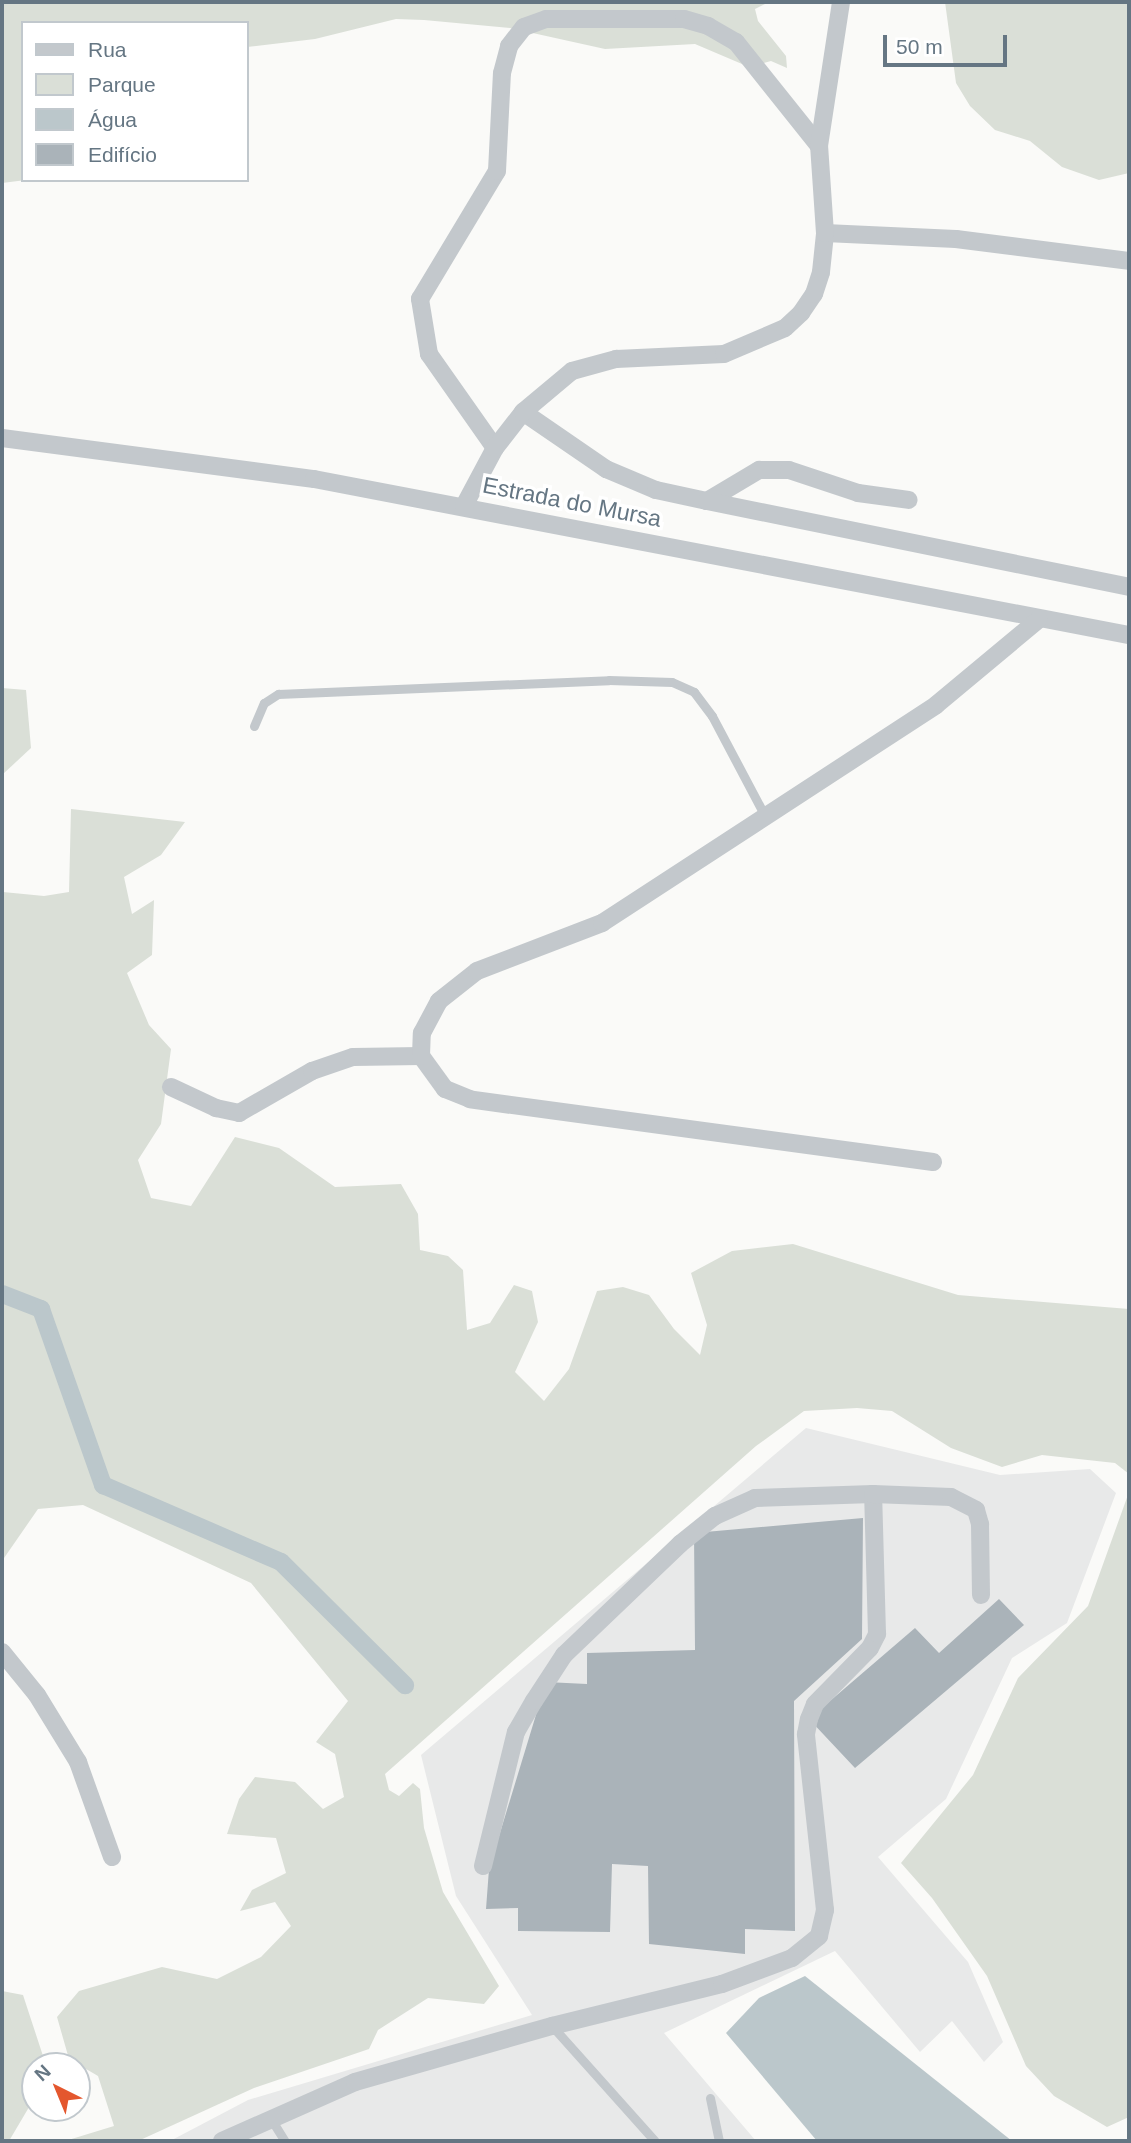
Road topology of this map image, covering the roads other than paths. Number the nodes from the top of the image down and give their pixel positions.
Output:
1 (841, 2) edge
2 (819, 146) junction
3 (825, 233) junction
4 (1129, 261) edge
5 (523, 412) junction
6 (2, 438) edge
7 (495, 448) junction
8 (909, 499) dead end
9 (707, 501) junction
10 (464, 506) junction
11 (1129, 587) edge
12 (1038, 620) junction
13 (1129, 635) edge
14 (254, 726) dead end
15 (765, 816) junction
16 (421, 1056) junction
17 (171, 1087) dead end
18 (933, 1162) dead end
19 (873, 1494) junction
20 (981, 1595) dead end
21 (2, 1651) edge
22 (112, 1857) dead end
23 (483, 1866) dead end
24 (552, 2026) junction
25 (710, 2098) dead end
26 (270, 2117) junction
27 (222, 2141) edge
28 (285, 2141) edge
29 (655, 2141) edge
30 (719, 2141) edge

1 - 2 street
2 - 3 street
2 - 7 street
3 - 4 street
3 - 5 street
5 - 7 street
5 - 9 street
6 - 10 street, Estrada do Mursa
7 - 10 street
8 - 9 street
9 - 11 street
10 - 12 street, Estrada do Mursa
12 - 13 street, Estrada do Mursa
12 - 15 street
14 - 15 lane
15 - 16 street
16 - 17 street
16 - 18 street
19 - 20 street
19 - 23 street
19 - 24 street
21 - 22 street
24 - 26 street
24 - 29 lane
25 - 30 lane
26 - 27 street
26 - 28 lane

